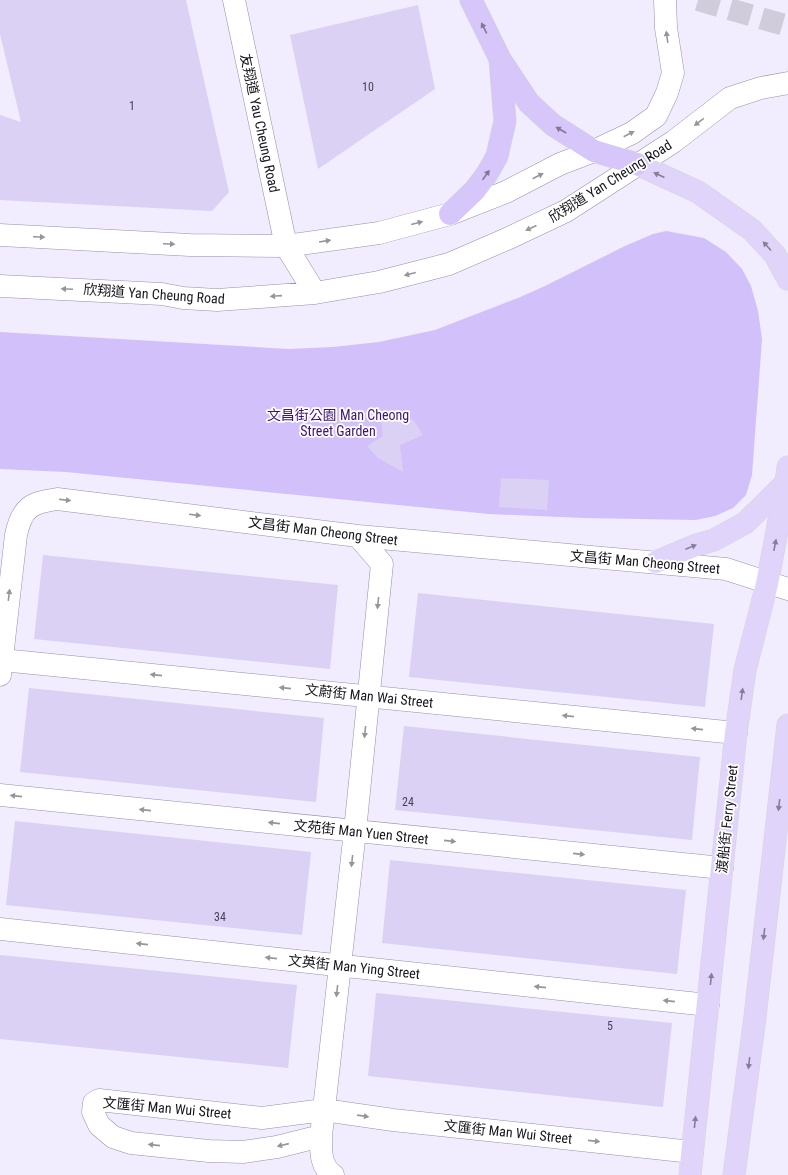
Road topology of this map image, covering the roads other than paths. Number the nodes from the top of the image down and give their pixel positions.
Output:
1 (234, 0) edge
2 (471, 0) edge
3 (665, 0) edge
4 (500, 59) junction
5 (788, 83) edge
6 (594, 150) junction
7 (637, 164) junction
8 (450, 214) junction
9 (0, 235) edge
10 (286, 246) junction
11 (788, 278) edge
12 (0, 286) edge
13 (315, 293) junction
14 (787, 475) edge
15 (358, 536) junction
16 (418, 542) junction
17 (656, 562) junction
18 (382, 564) junction
19 (767, 584) junction
20 (788, 589) edge
21 (1, 668) edge
22 (368, 696) junction
23 (788, 725) edge
24 (736, 733) junction
25 (0, 795) edge
26 (355, 831) junction
27 (722, 868) junction
28 (0, 929) edge
29 (340, 965) junction
30 (708, 1005) junction
31 (324, 1110) junction
32 (321, 1136) junction
33 (692, 1152) junction
34 (333, 1175) edge
35 (690, 1175) edge
36 (734, 1175) edge

1 - 10 street, 友翔道 Yau Cheung Road
4 -> 2 highway
6 -> 3 street, 欣翔道 Yan Cheung Road
6 -> 4 highway
8 -> 4 highway
5 -> 7 street, 欣翔道 Yan Cheung Road
6 - 7 highway
8 -> 6 street, 欣翔道 Yan Cheung Road
11 -> 7 main road
7 -> 13 street, 欣翔道 Yan Cheung Road
10 -> 8 street, 欣翔道 Yan Cheung Road
9 -> 10 street, 欣翔道 Yan Cheung Road
10 - 13 street, 友翔道 Yau Cheung Road
13 -> 12 street, 欣翔道 Yan Cheung Road
17 -> 14 main road
19 -> 14 main road, 渡船街 Ferry Street
15 - 16 street, 文昌街 Man Cheong Street
15 - 18 street
21 -> 15 street, 文昌街 Man Cheong Street
16 - 17 street, 文昌街 Man Cheong Street
16 - 18 street
17 - 19 street, 文昌街 Man Cheong Street
18 -> 22 street
19 - 20 street, 文昌街 Man Cheong Street
24 -> 19 main road, 渡船街 Ferry Street
22 -> 21 street, 文蔚街 Man Wai Street
24 -> 22 street, 文蔚街 Man Wai Street
22 -> 26 street
23 -> 36 main road
24 - 27 main road, 渡船街 Ferry Street
26 -> 25 street, 文苑街 Man Yuen Street
26 -> 27 street, 文苑街 Man Yuen Street
26 -> 29 street
30 -> 27 main road, 渡船街 Ferry Street
29 -> 28 street, 文英街 Man Ying Street
30 -> 29 street, 文英街 Man Ying Street
29 -> 31 street
33 -> 30 main road, 渡船街 Ferry Street
31 - 32 street
32 -> 31 street, 文匯街 Man Wui Street
31 -> 33 street, 文匯街 Man Wui Street
32 - 34 street
33 - 35 main road, 渡船街 Ferry Street

